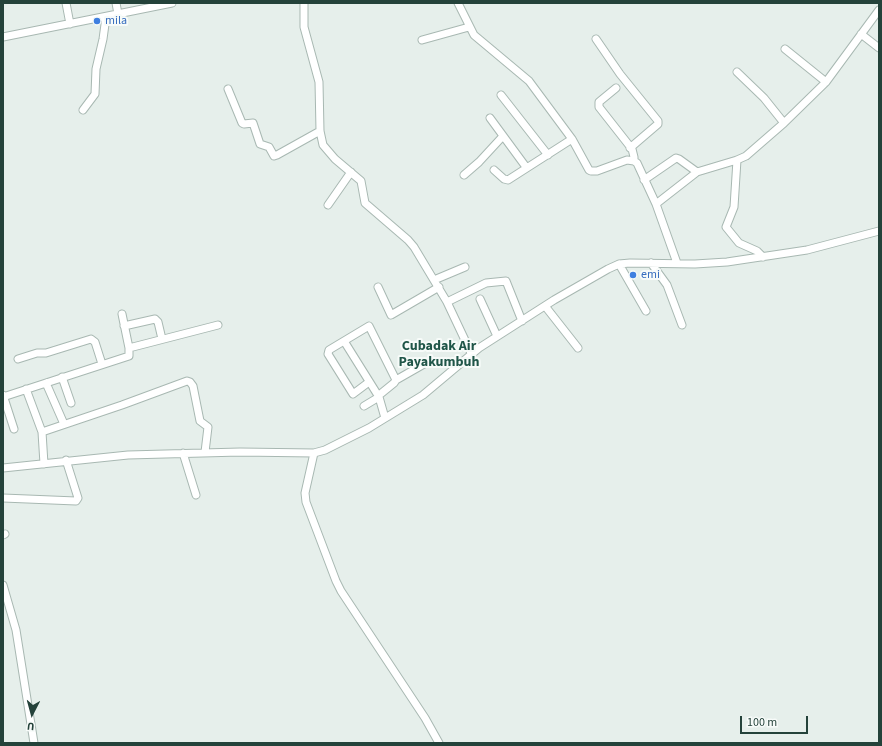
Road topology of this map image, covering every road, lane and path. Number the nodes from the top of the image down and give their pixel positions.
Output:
1 (66, 3) edge
2 (116, 3) edge
3 (172, 3) edge
4 (304, 3) edge
5 (458, 3) edge
6 (155, 5) edge
7 (879, 10) edge
8 (118, 14) junction
9 (106, 16) junction
10 (70, 24) junction
11 (469, 27) junction
12 (861, 34) junction
13 (3, 37) edge
14 (596, 39) dead end
15 (422, 40) dead end
16 (879, 48) edge
17 (785, 49) dead end
18 (737, 72) dead end
19 (826, 82) junction
20 (616, 88) dead end
21 (228, 89) dead end
22 (501, 95) dead end
23 (83, 110) dead end
24 (490, 118) dead end
25 (784, 122) junction
26 (320, 130) junction
27 (503, 136) junction
28 (572, 139) junction
29 (630, 148) junction
30 (548, 155) junction
31 (737, 160) junction
32 (634, 161) junction
33 (526, 167) junction
34 (494, 170) dead end
35 (351, 172) junction
36 (697, 172) junction
37 (464, 174) dead end
38 (644, 180) junction
39 (656, 204) junction
40 (328, 205) dead end
41 (879, 232) edge
42 (763, 257) junction
43 (651, 263) junction
44 (677, 263) junction
45 (619, 264) junction
46 (465, 267) dead end
47 (434, 280) junction
48 (378, 287) dead end
49 (439, 287) junction
50 (480, 299) dead end
51 (447, 302) junction
52 (545, 306) junction
53 (646, 311) dead end
54 (122, 314) dead end
55 (522, 322) junction
56 (218, 325) dead end
57 (682, 325) dead end
58 (124, 326) junction
59 (498, 336) junction
60 (162, 339) junction
61 (344, 341) junction
62 (129, 348) junction
63 (578, 348) dead end
64 (472, 355) junction
65 (18, 359) dead end
66 (102, 364) junction
67 (424, 364) dead end
68 (62, 377) junction
69 (396, 380) junction
70 (369, 382) junction
71 (46, 383) junction
72 (26, 389) junction
73 (3, 396) edge
74 (378, 396) junction
75 (71, 403) dead end
76 (364, 406) dead end
77 (385, 418) junction
78 (64, 424) junction
79 (14, 429) dead end
80 (42, 432) junction
81 (205, 452) junction
82 (183, 453) junction
83 (314, 453) junction
84 (66, 460) junction
85 (44, 464) junction
86 (3, 468) edge
87 (196, 495) dead end
88 (3, 498) edge
89 (3, 585) edge
90 (7, 610) edge
91 (34, 743) edge
92 (440, 743) edge

1 - 10 street
2 - 8 street
3 - 6 street
4 - 26 street
5 - 11 street
6 - 8 street
7 - 12 street
8 - 9 street
9 - 10 street
9 - 23 street
10 - 13 street
11 - 15 street
11 - 28 street
12 - 16 street
12 - 19 street
14 - 29 street
17 - 19 street
18 - 25 street
19 - 25 street
20 - 29 street
21 - 26 street
22 - 30 street
24 - 27 street
25 - 31 street
26 - 35 street
27 - 33 street
27 - 37 street
28 - 30 street
28 - 32 street
29 - 32 street
30 - 33 street
31 - 36 street
31 - 42 street
32 - 38 street
33 - 34 street
35 - 40 street
35 - 47 street
36 - 38 street
36 - 39 street
38 - 39 street
39 - 44 street
41 - 42 street
42 - 44 street
43 - 44 street
43 - 45 street
43 - 57 street
45 - 52 street
45 - 53 street
46 - 47 street
47 - 49 street
48 - 49 street
49 - 51 street
50 - 59 street
51 - 55 street
51 - 64 street
52 - 55 street
52 - 63 street
54 - 58 street
55 - 59 street
56 - 60 street
58 - 60 street
58 - 62 street
59 - 64 street
60 - 62 street
61 - 69 street
61 - 70 street
61 - 70 street
62 - 66 street
64 - 77 street
65 - 66 street
66 - 68 street
67 - 69 street
68 - 71 street
68 - 75 street
69 - 74 street
70 - 74 street
71 - 72 street
71 - 78 street
72 - 73 street
72 - 80 street
73 - 79 street
74 - 76 street
74 - 77 street
77 - 83 street
78 - 80 street
78 - 81 street
80 - 85 street
81 - 82 street
81 - 83 street
82 - 84 street
82 - 87 street
83 - 92 street
84 - 85 street
84 - 88 street
85 - 86 street
89 - 90 street
90 - 91 street

